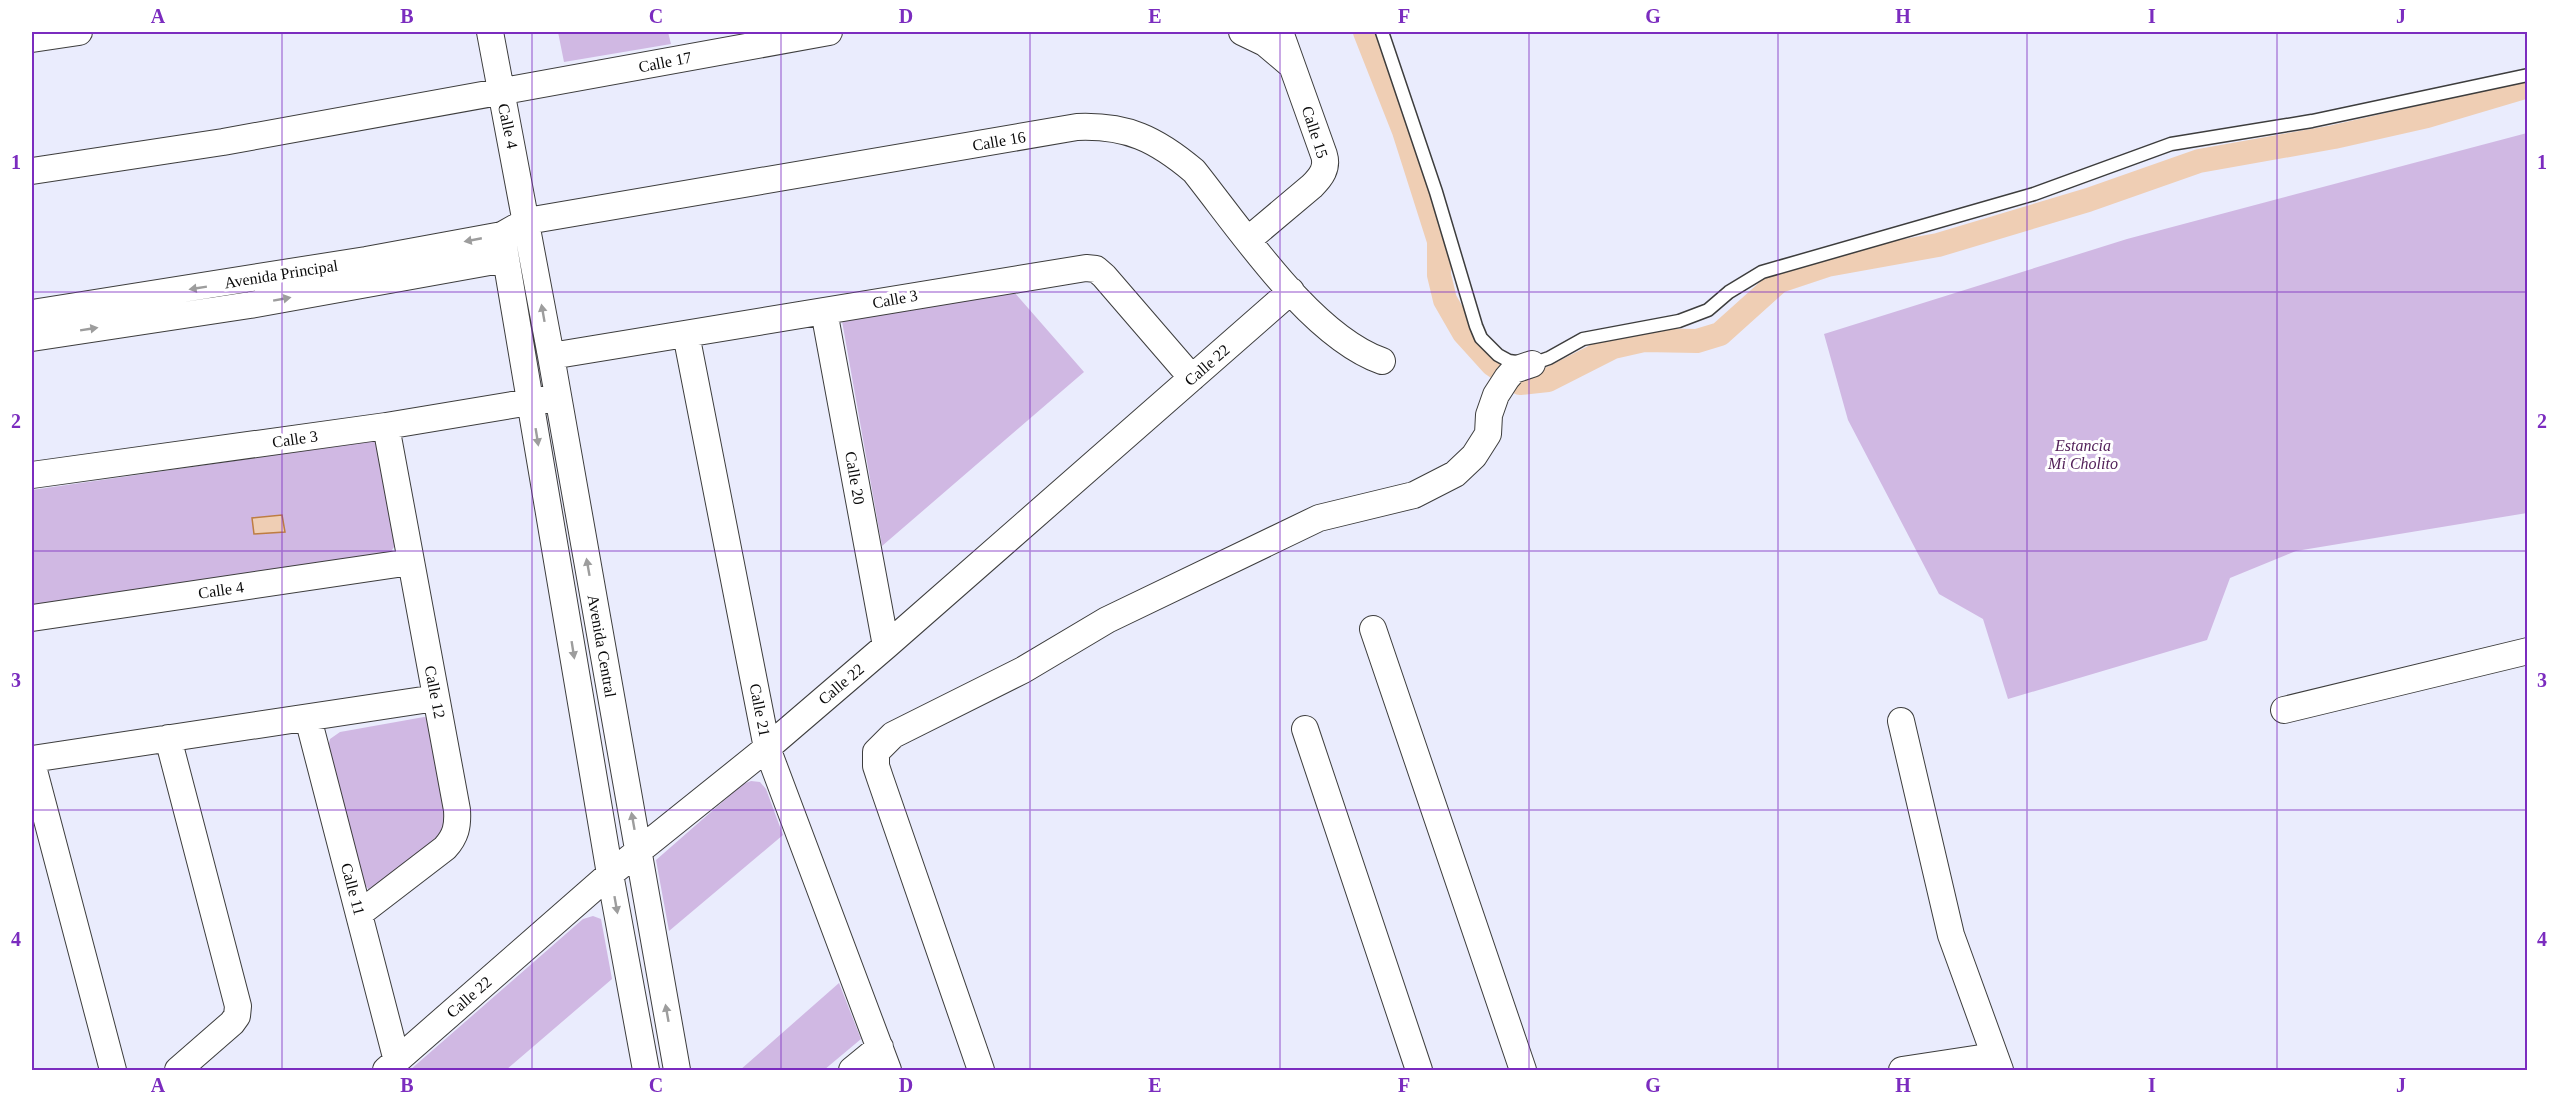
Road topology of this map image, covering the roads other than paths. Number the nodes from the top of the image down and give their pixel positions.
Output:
1 (79, 32) edge
2 (490, 32) edge
3 (829, 32) edge
4 (1242, 32) edge
5 (1280, 32) edge
6 (1382, 32) edge
7 (32, 39) edge
8 (1293, 67) junction
9 (2528, 75) edge
10 (501, 93) junction
11 (32, 171) edge
12 (527, 221) junction
13 (1249, 239) junction
14 (504, 247) junction
15 (1291, 291) junction
16 (824, 311) junction
17 (32, 313) edge
18 (686, 334) junction
19 (32, 338) edge
20 (551, 356) junction
21 (1382, 361) dead end
22 (1518, 371) junction
23 (1192, 378) junction
24 (559, 398) junction
25 (531, 402) junction
26 (386, 426) junction
27 (32, 475) edge
28 (411, 562) junction
29 (32, 618) edge
30 (1373, 629) dead end
31 (886, 646) junction
32 (2528, 651) edge
33 (436, 698) junction
34 (2284, 710) dead end
35 (308, 718) junction
36 (1901, 721) dead end
37 (1305, 729) dead end
38 (168, 738) junction
39 (767, 748) junction
40 (32, 761) edge
41 (638, 851) junction
42 (610, 874) junction
43 (359, 914) junction
44 (884, 1059) edge
45 (1997, 1063) edge
46 (391, 1066) edge
47 (113, 1071) edge
48 (178, 1071) edge
49 (646, 1071) edge
50 (677, 1071) edge
51 (852, 1071) edge
52 (981, 1071) edge
53 (1419, 1071) edge
54 (1523, 1071) edge
55 (1902, 1071) edge

1 - 7 street
2 - 10 street, Calle 4
3 - 10 street, Calle 17
4 - 8 street
5 - 8 street, Calle 15
6 - 22 lane
8 - 13 street, Calle 15
9 - 22 lane
10 - 11 street, Calle 17
10 - 12 street, Calle 4
12 - 13 street, Calle 16
12 - 14 street, Avenida Principal
20 -> 12 street, Avenida Central
13 - 15 street, Calle 16
14 -> 17 street, Avenida Principal
19 -> 14 street, Avenida Principal
14 - 25 street, Avenida Central
15 - 21 street, Calle 16
15 - 23 street, Calle 22
16 - 18 street, Calle 3
16 - 23 street, Calle 3
16 - 31 street, Calle 20
18 - 20 street, Calle 3
18 - 39 street, Calle 21
20 - 24 street, Avenida Central
22 - 52 street
23 - 31 street, Calle 22
24 - 25 street, Calle 3
41 -> 24 street, Avenida Central
25 - 26 street, Calle 3
25 -> 42 street, Avenida Central
26 - 27 street, Calle 3
26 - 28 street, Calle 12
28 - 29 street, Calle 4
28 - 33 street, Calle 12
30 - 54 street
31 - 39 street, Calle 22
32 - 34 street
33 - 35 street
33 - 43 street, Calle 12
35 - 38 street
35 - 43 street, Calle 11
36 - 45 street
37 - 53 street
38 - 40 street
38 - 48 street
39 - 41 street, Calle 22
39 - 44 street, Calle 21
40 - 47 street
41 - 42 street, Calle 22
50 -> 41 street, Avenida Central
42 - 46 street, Calle 22
42 -> 49 street, Avenida Central
43 - 46 street, Calle 11
44 - 51 street
45 - 55 street

